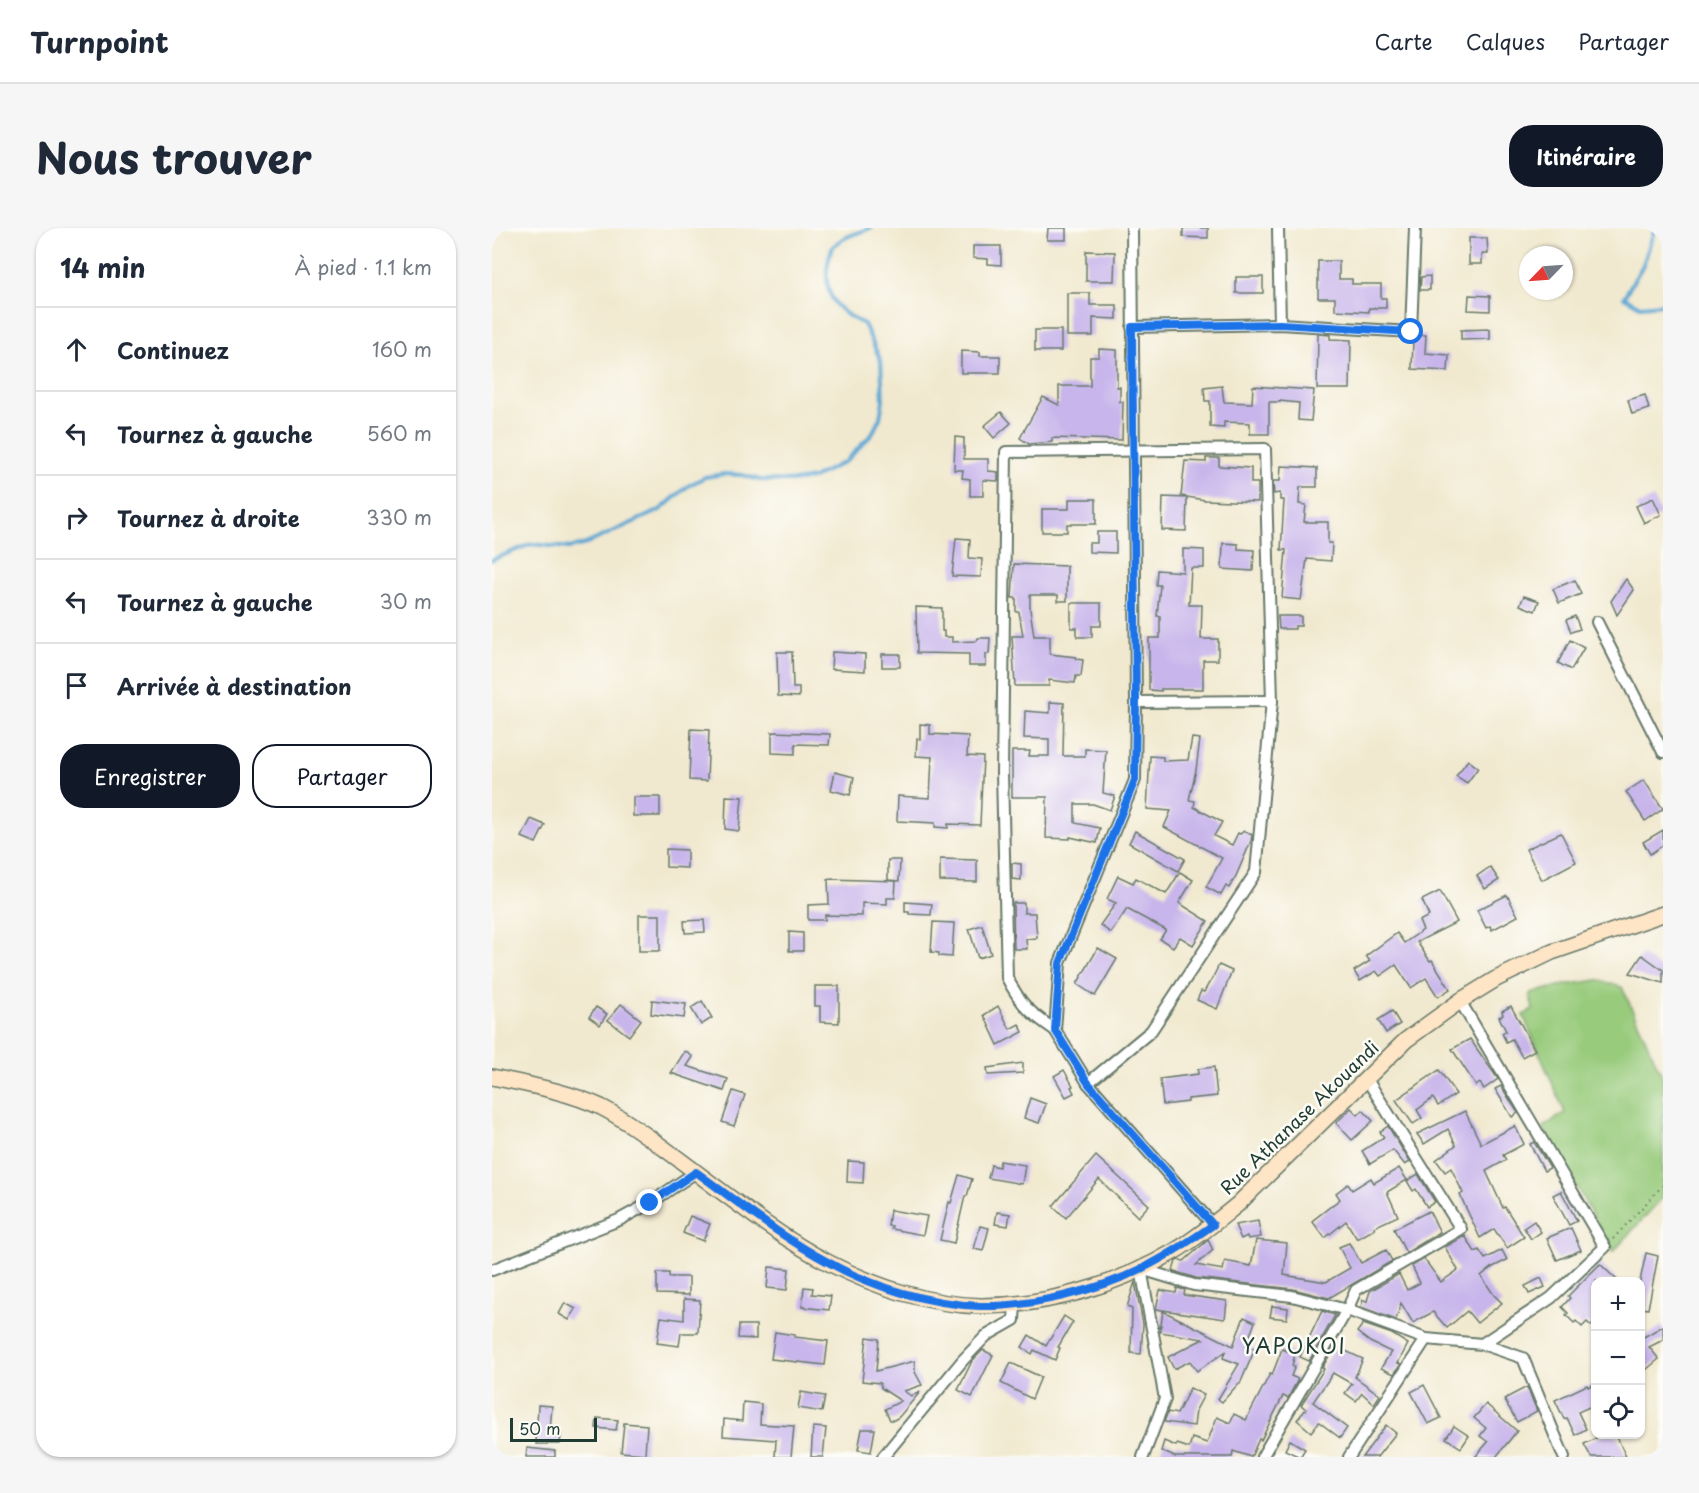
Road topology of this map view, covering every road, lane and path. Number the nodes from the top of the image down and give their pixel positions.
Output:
1 (1132, 228) edge
2 (1278, 228) edge
3 (1415, 228) edge
4 (1280, 324) junction
5 (1132, 327) junction
6 (1135, 451) junction
7 (1597, 622) dead end
8 (1272, 701) junction
9 (1136, 702) junction
10 (1663, 752) edge
11 (1663, 914) edge
12 (1460, 1001) junction
13 (1055, 1030) junction
14 (492, 1077) edge
15 (1366, 1078) junction
16 (1088, 1083) junction
17 (696, 1172) junction
18 (1663, 1185) edge
19 (1213, 1225) junction
20 (1605, 1247) junction
21 (1141, 1269) junction
22 (492, 1270) edge
23 (1016, 1304) junction
24 (1347, 1310) junction
25 (1426, 1339) junction
26 (1482, 1344) junction
27 (883, 1457) edge
28 (1143, 1457) edge
29 (1262, 1457) edge
30 (1349, 1457) edge
31 (1564, 1457) edge

1 - 5 street
2 - 4 street
3 - 4 street
4 - 5 street
5 - 6 street
6 - 8 street
6 - 9 street
6 - 13 street
7 - 10 street
8 - 9 street
8 - 16 street
9 - 13 street
11 - 12 street, Rue Athanase Akouandi
12 - 15 street, Rue Athanase Akouandi
12 - 20 street
13 - 16 street
14 - 17 street, Rue Athanase Akouandi
15 - 19 street, Rue Athanase Akouandi
15 - 24 street
16 - 19 street
17 - 22 street
17 - 23 street, Rue Athanase Akouandi
18 - 20 path
19 - 21 street, Rue Athanase Akouandi
20 - 26 street
21 - 23 street, Rue Athanase Akouandi
21 - 24 street
21 - 28 street
23 - 27 street
24 - 25 street
24 - 29 street
25 - 26 street
25 - 30 street
26 - 31 street

